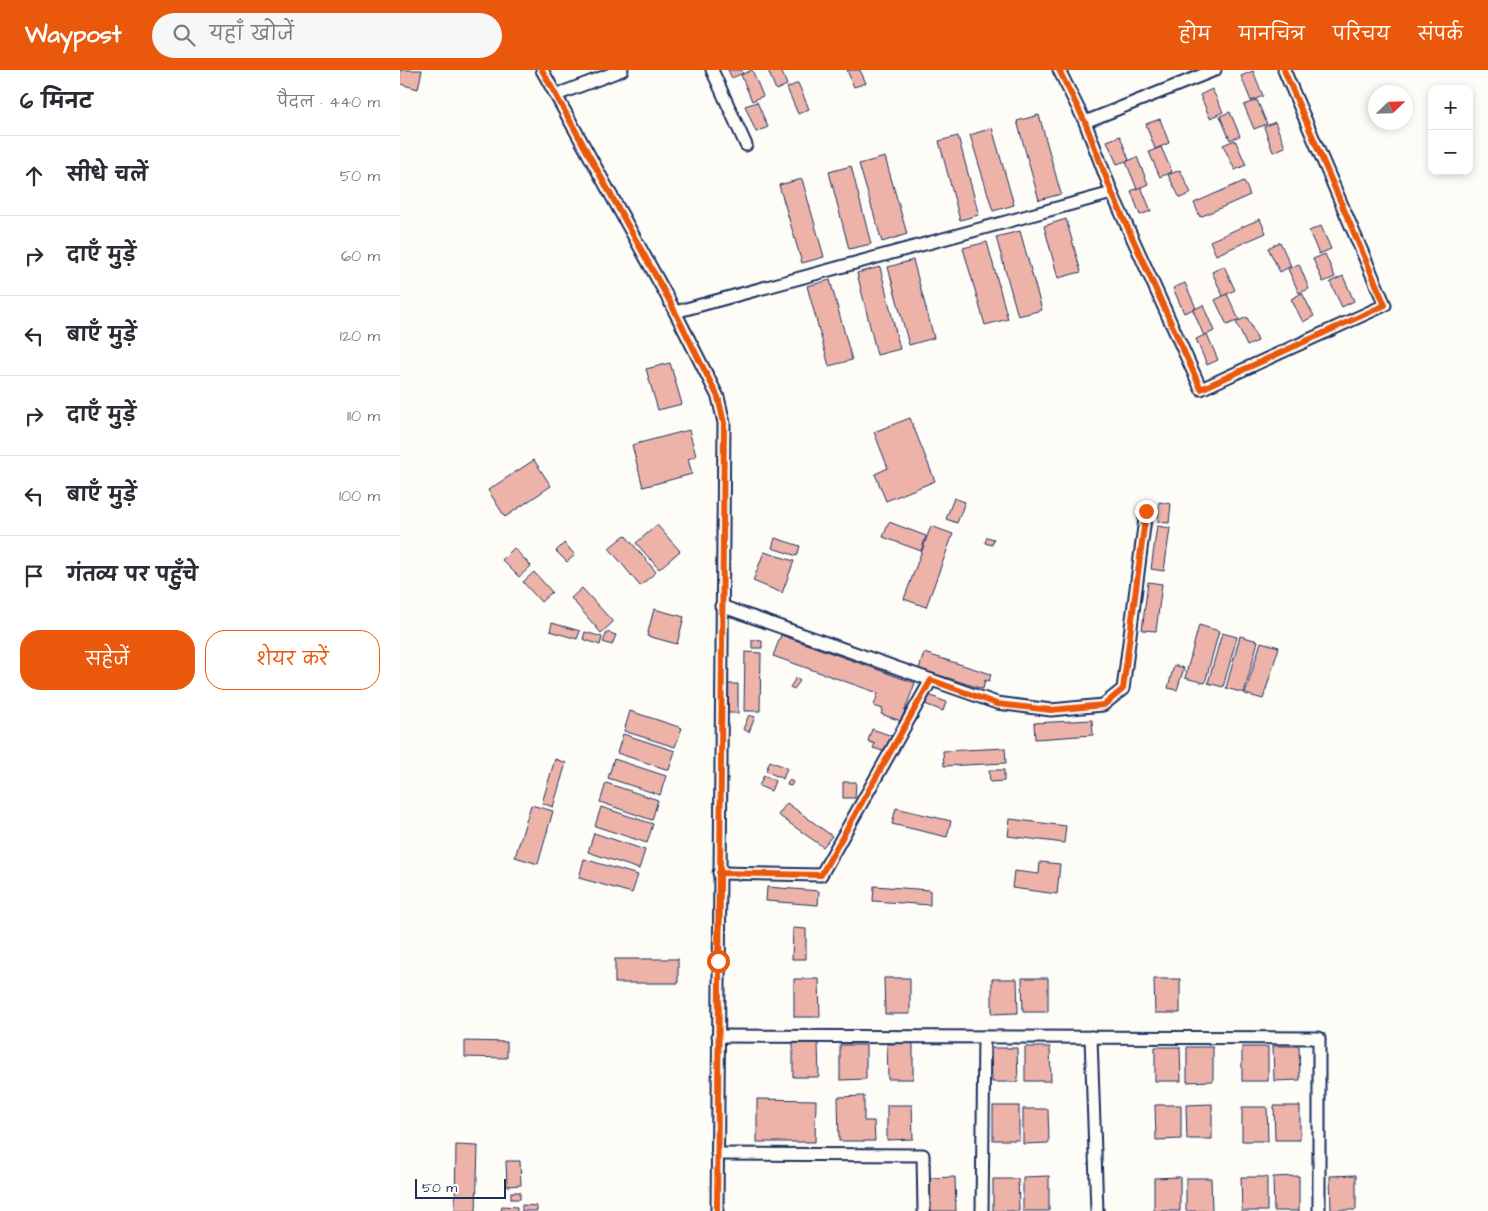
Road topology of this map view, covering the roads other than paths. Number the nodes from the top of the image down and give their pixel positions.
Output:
1 (542, 70) edge
2 (622, 70) edge
3 (712, 70) edge
4 (1059, 70) edge
5 (1215, 70) edge
6 (1284, 70) edge
7 (556, 95) junction
8 (1085, 122) junction
9 (746, 145) dead end
10 (1112, 193) junction
11 (675, 312) junction
12 (1146, 511) dead end
13 (721, 606) junction
14 (931, 680) junction
15 (719, 873) junction
16 (718, 1036) junction
17 (984, 1037) junction
18 (1091, 1037) junction
19 (717, 1154) junction
20 (716, 1211) edge
21 (924, 1211) edge
22 (982, 1211) edge
23 (1096, 1211) edge
24 (1319, 1211) edge

1 - 7 street
2 - 7 street
3 - 9 street
4 - 8 street
5 - 8 street
6 - 10 street
7 - 11 street
8 - 10 street
10 - 11 street
11 - 13 street
12 - 14 street
13 - 14 street
13 - 15 street
14 - 15 street
15 - 16 street
16 - 17 street
16 - 19 street
17 - 18 street
17 - 22 street
18 - 23 street
18 - 24 street
19 - 20 street
19 - 21 street

